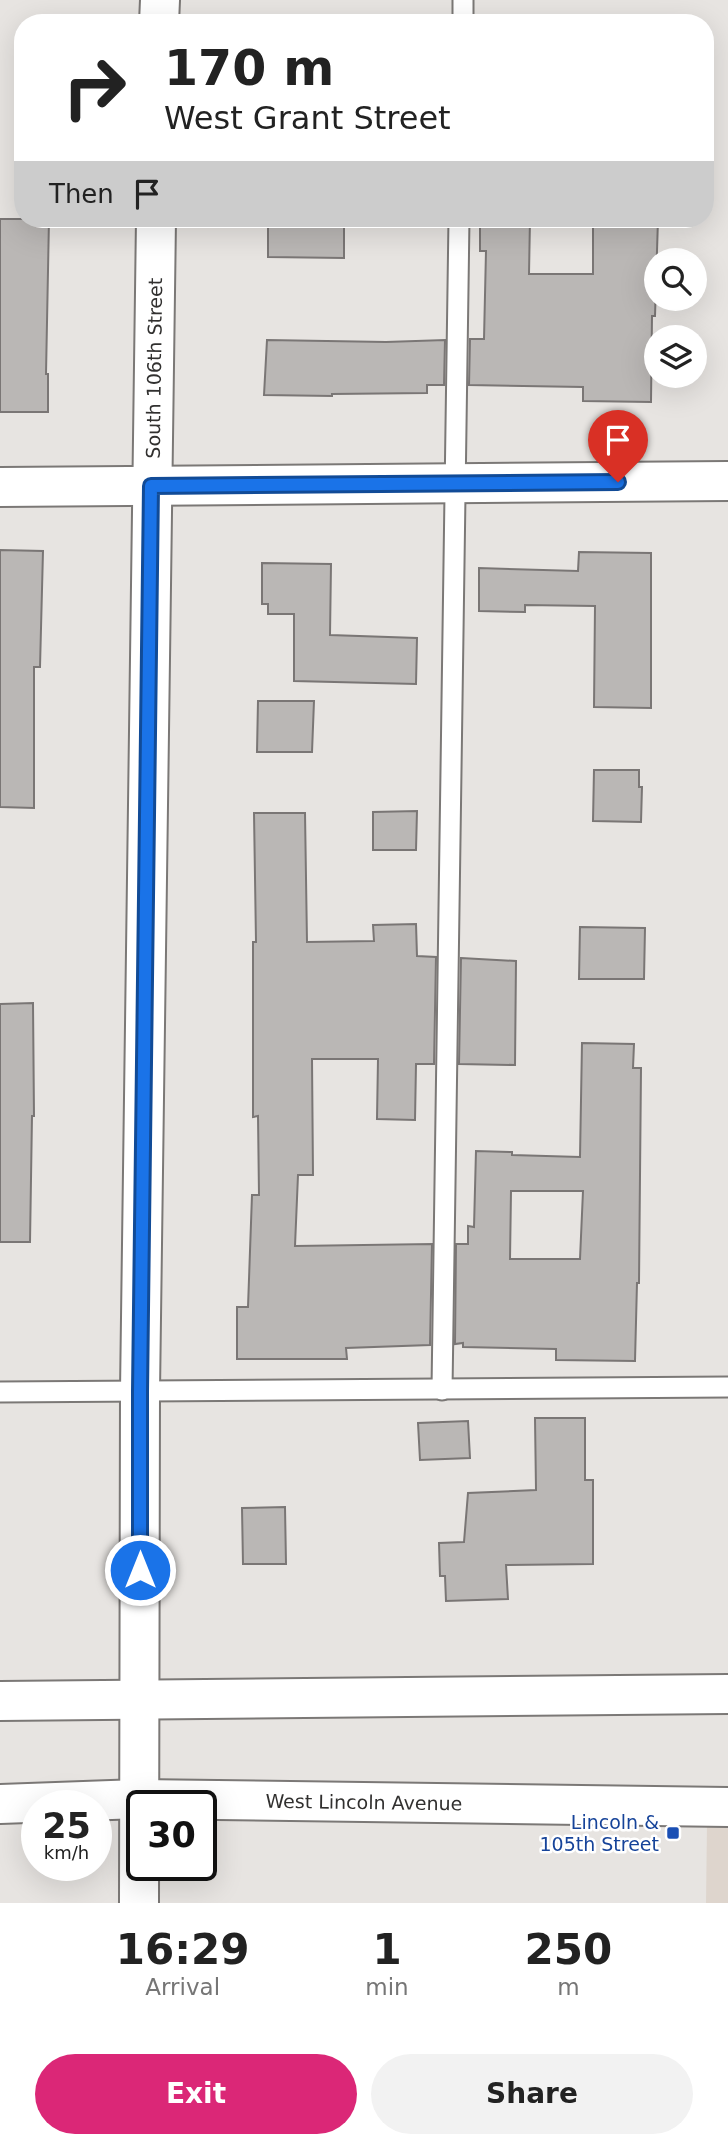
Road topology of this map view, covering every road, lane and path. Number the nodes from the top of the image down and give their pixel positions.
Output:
1 (156, 228) edge
2 (459, 228) edge
3 (728, 481) edge
4 (454, 483) junction
5 (151, 486) junction
6 (0, 487) edge
7 (728, 1387) edge
8 (443, 1390) junction
9 (140, 1391) junction
10 (0, 1392) edge
11 (728, 1694) edge
12 (141, 1700) junction
13 (0, 1701) edge
14 (139, 1790) edge
15 (126, 1799) edge
16 (217, 1800) edge
17 (0, 1804) edge
18 (728, 1807) edge
19 (139, 1881) edge
20 (139, 1903) edge

1 - 5 street, South 106th Street
2 - 4 lane
3 - 4 street
4 - 5 street
4 - 8 lane
5 - 6 street
5 - 9 street, South 106th Street
7 - 8 lane
8 - 9 lane
9 - 10 lane
9 - 12 street, South 106th Street
11 - 12 street
12 - 13 street
12 - 14 street, South 106th Street
15 - 17 street, West Lincoln Avenue
16 - 18 street, West Lincoln Avenue
19 - 20 street, South 106th Street

